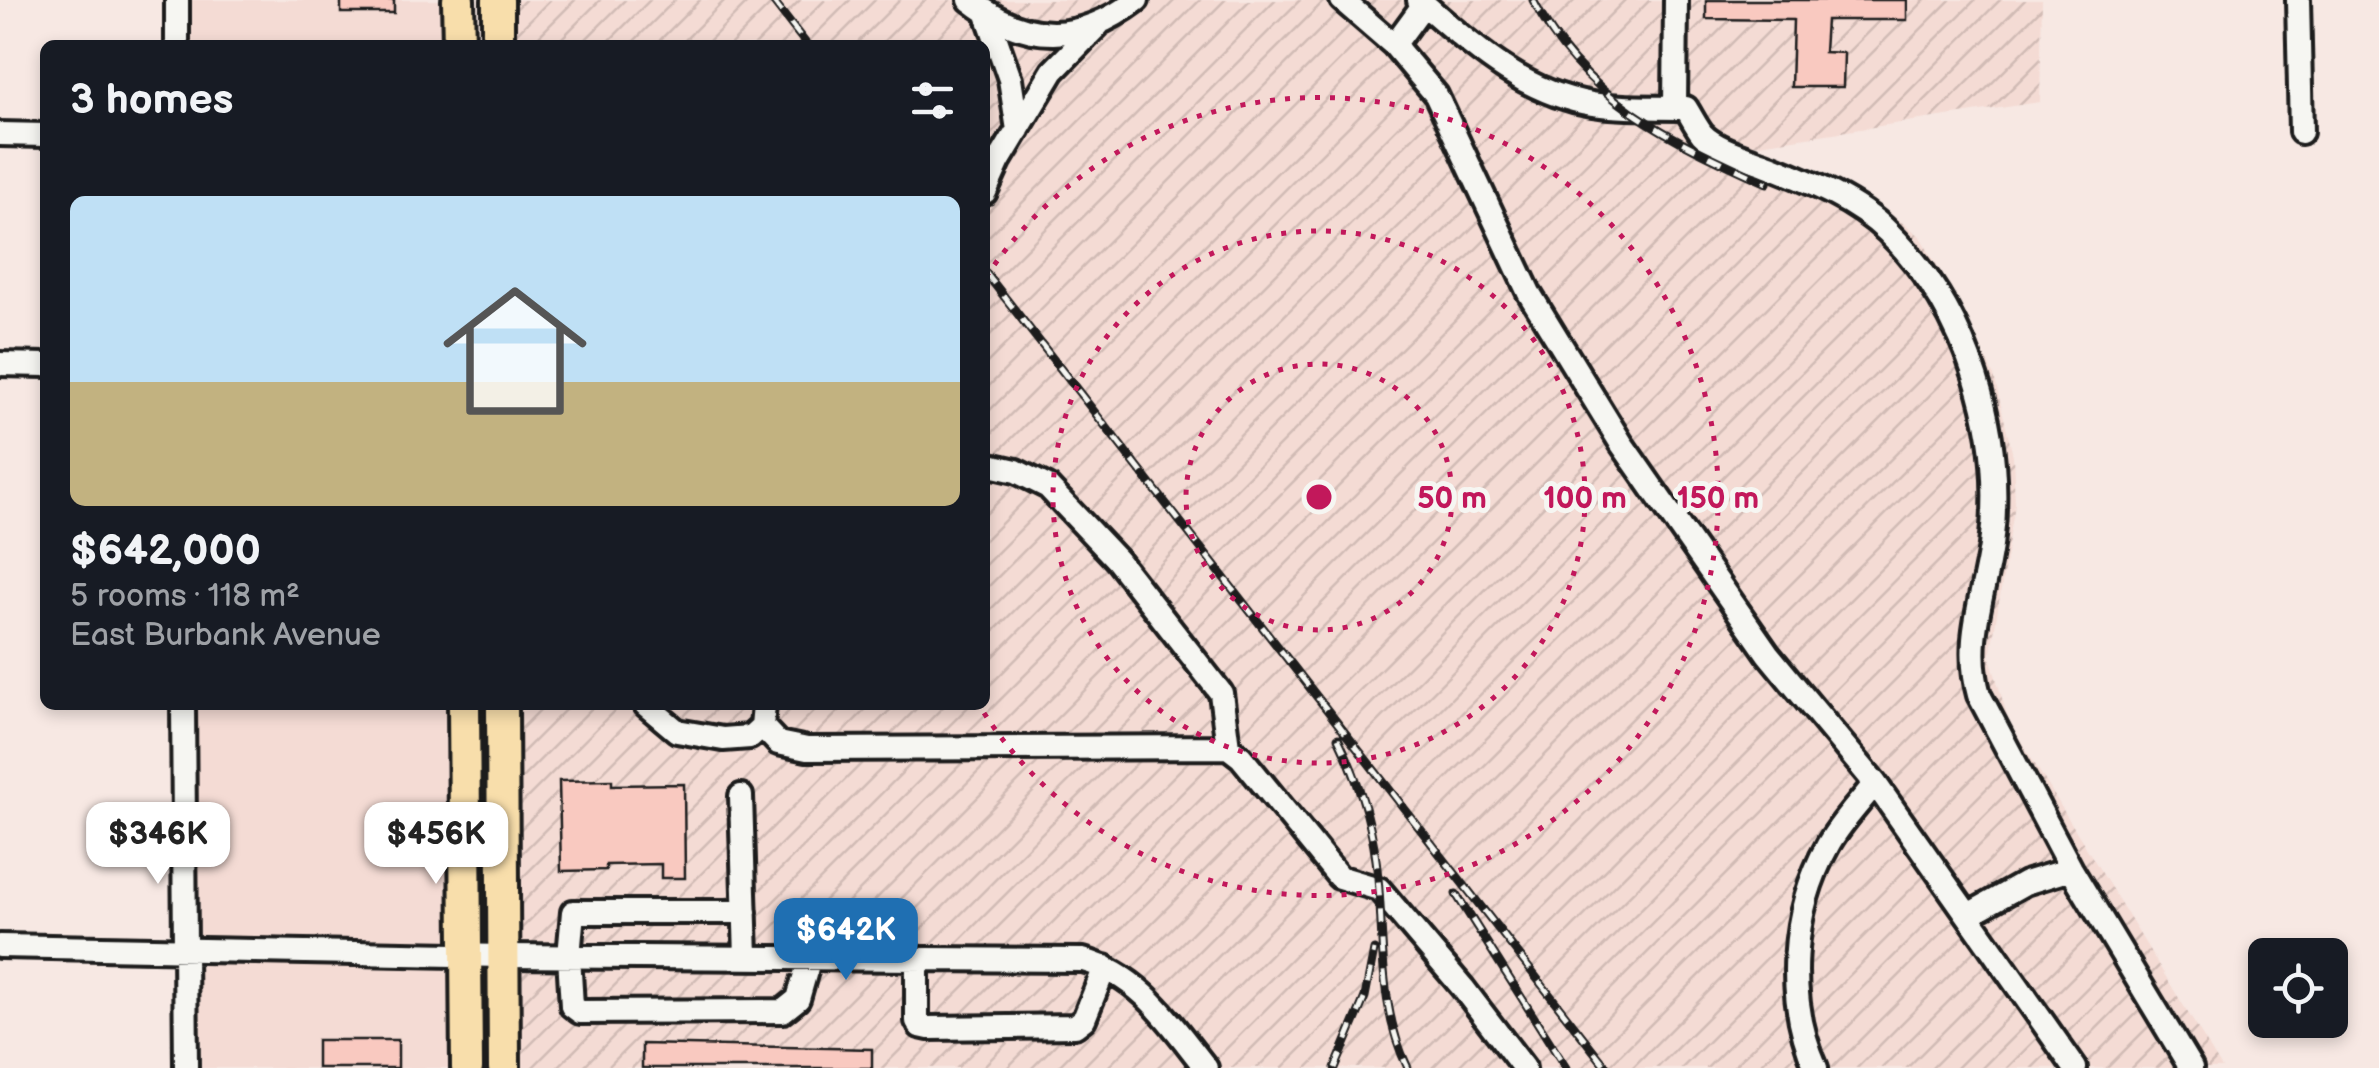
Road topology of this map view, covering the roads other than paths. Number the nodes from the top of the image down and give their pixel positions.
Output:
1 (177, 0) edge
2 (458, 0) edge
3 (498, 0) edge
4 (1137, 0) edge
5 (1342, 0) edge
6 (1676, 0) edge
7 (2298, 0) edge
8 (1422, 2) edge
9 (978, 7) edge
10 (1098, 25) junction
11 (177, 40) edge
12 (458, 40) edge
13 (498, 40) edge
14 (1394, 44) junction
15 (1675, 108) junction
16 (1018, 130) junction
17 (2301, 132) dead end
18 (0, 134) edge
19 (40, 135) edge
20 (990, 183) edge
21 (0, 364) edge
22 (40, 365) edge
23 (990, 465) edge
24 (182, 710) edge
25 (464, 710) edge
26 (502, 710) edge
27 (652, 710) edge
28 (763, 715) edge
29 (1228, 748) junction
30 (1875, 784) junction
31 (741, 796) dead end
32 (2071, 868) junction
33 (745, 912) junction
34 (1968, 915) junction
35 (0, 946) edge
36 (184, 950) junction
37 (466, 955) junction
38 (503, 956) junction
39 (568, 956) junction
40 (746, 957) junction
41 (810, 957) junction
42 (917, 958) junction
43 (1106, 967) junction
44 (186, 1068) edge
45 (467, 1068) edge
46 (504, 1068) edge
47 (1206, 1068) edge
48 (1524, 1068) edge
49 (1816, 1068) edge
50 (2075, 1068) edge
51 (2191, 1068) edge

1 - 11 street
2 - 12 main road
3 - 13 main road
4 - 10 street
5 - 14 street
6 - 15 street
7 - 17 street
8 - 14 street
8 - 15 street
9 - 10 street
9 - 16 street
10 - 16 street
14 - 30 street
15 - 32 street
16 - 20 street
18 - 19 street
21 - 22 street
23 - 29 street
24 - 36 street
25 - 37 main road
26 - 38 main road
27 - 28 street
28 - 29 street
29 - 48 street
30 - 34 street
30 - 49 street
31 - 33 street
32 - 34 street
32 - 51 street
33 - 39 street
33 - 40 street
34 - 50 street
35 - 36 street
36 - 37 street
36 - 44 street
37 - 38 street
37 - 45 main road
38 - 39 street
38 - 46 main road
39 - 40 street
39 - 41 street
40 - 41 street
41 - 42 street
42 - 43 street
42 - 43 street
43 - 47 street

